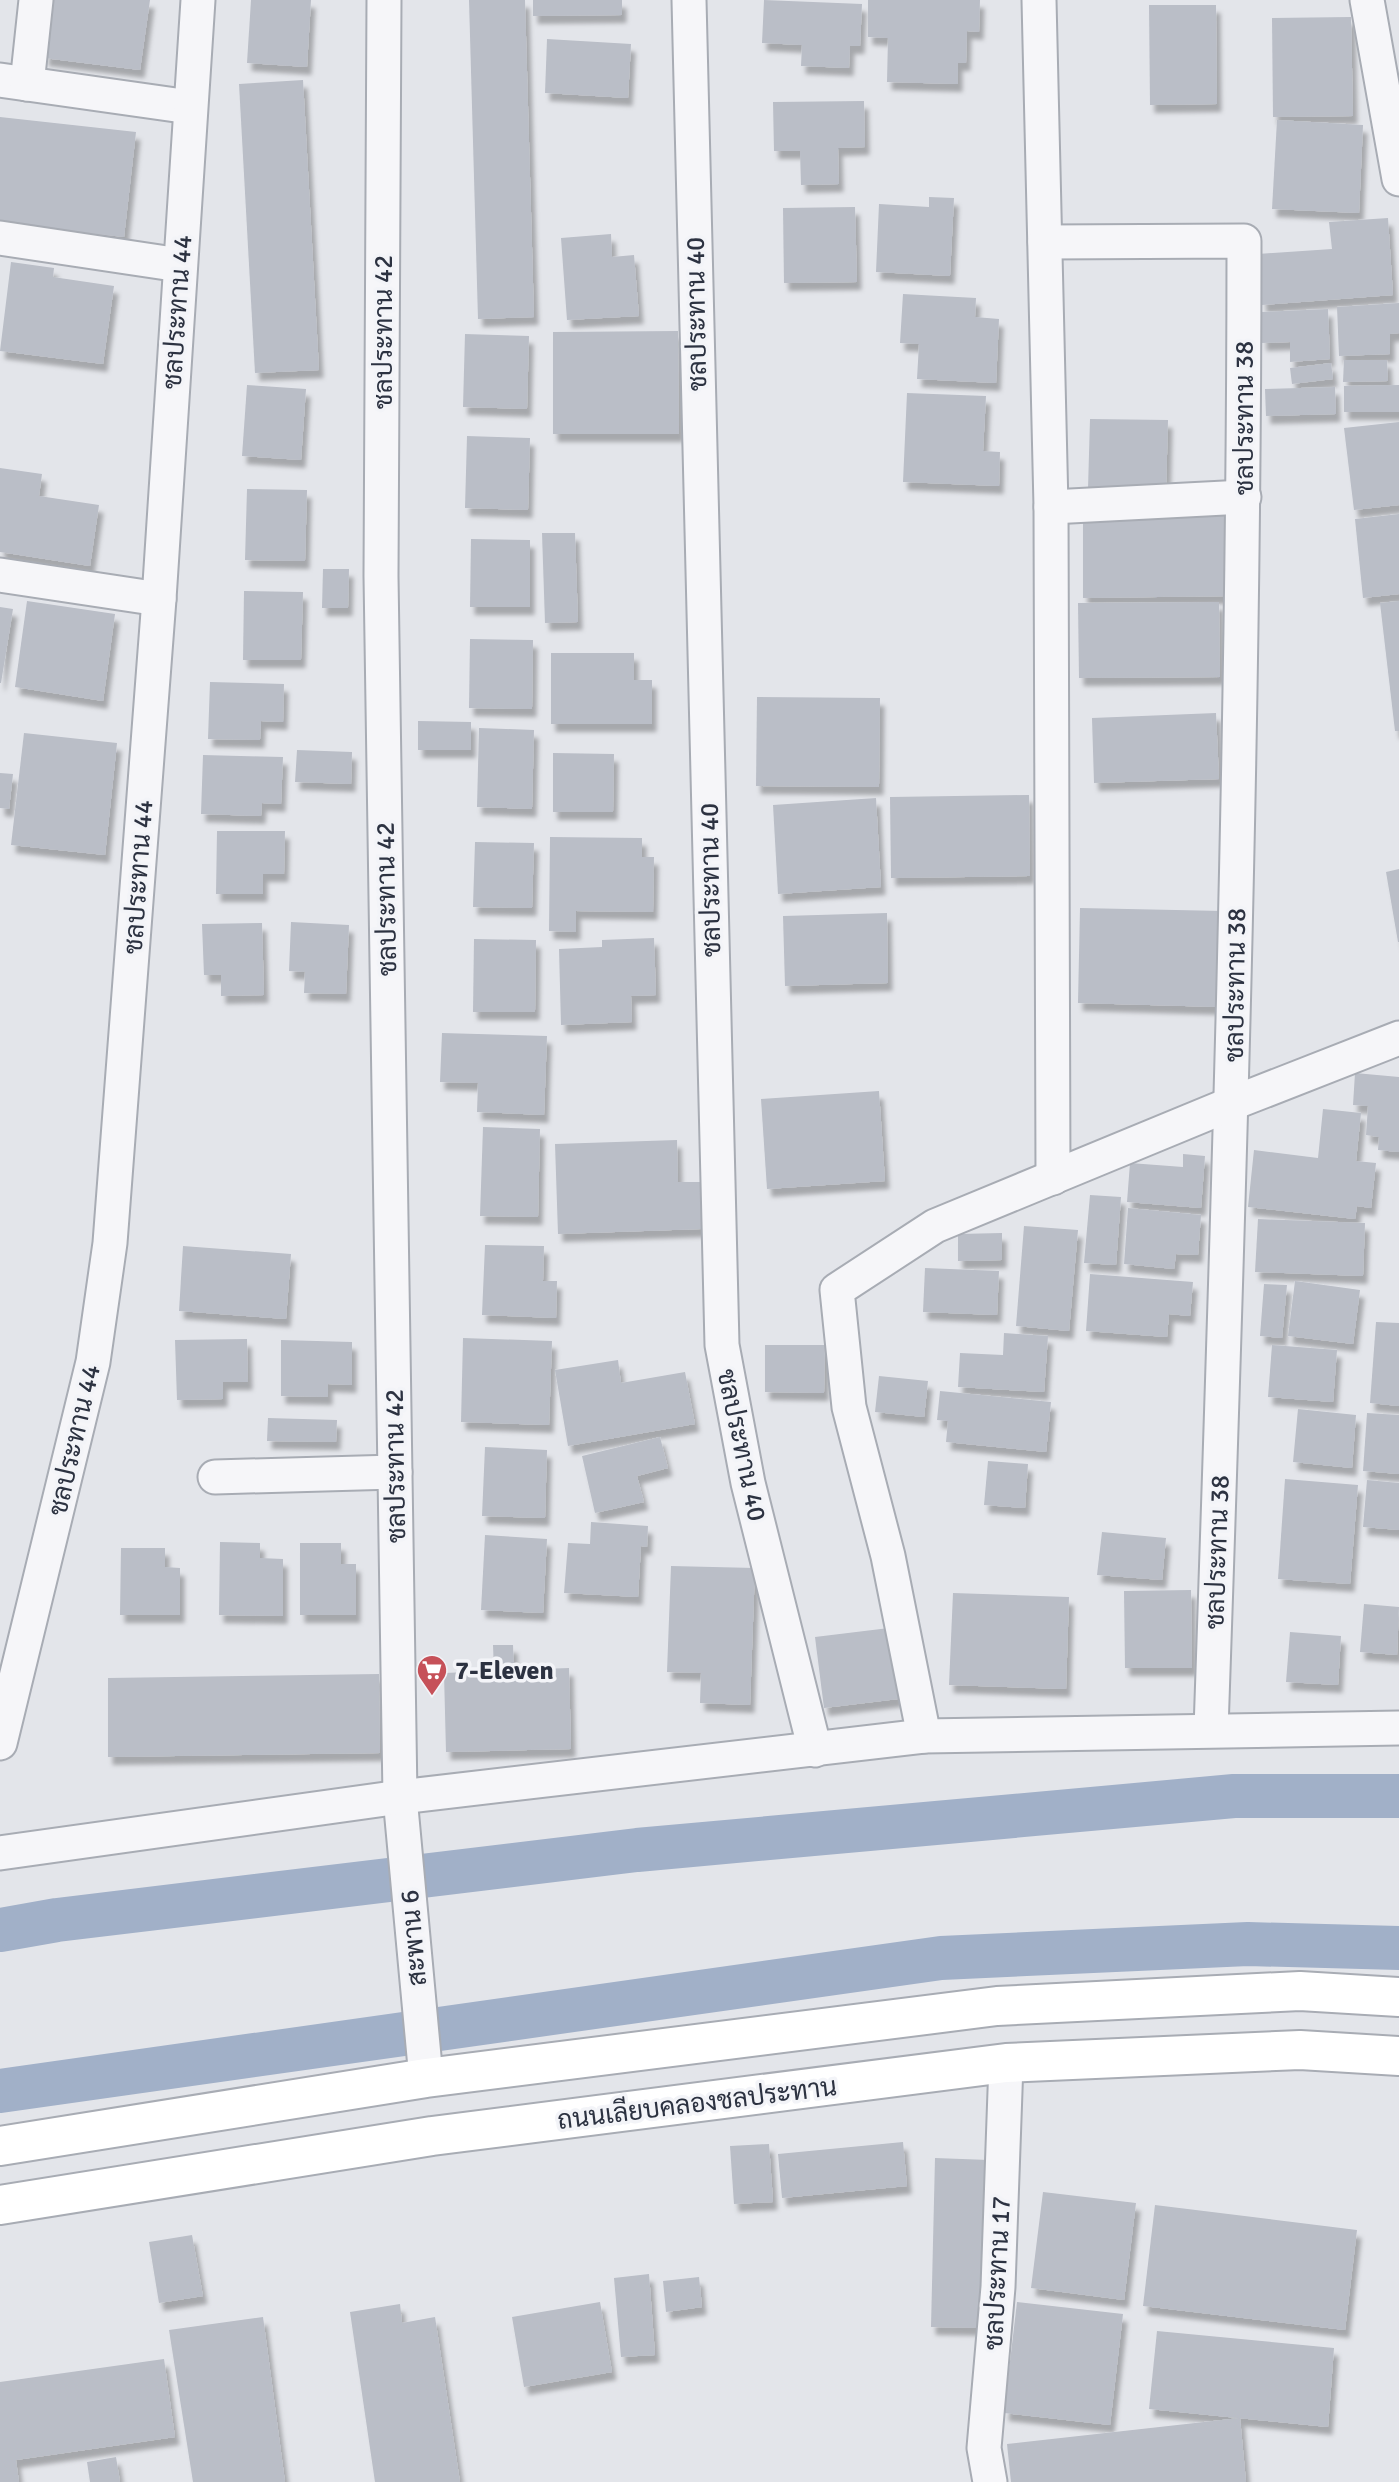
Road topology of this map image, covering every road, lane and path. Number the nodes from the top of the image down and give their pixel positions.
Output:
1 (36, 0) edge
2 (198, 0) edge
3 (384, 0) edge
4 (689, 0) edge
5 (1039, 0) edge
6 (1367, 0) edge
7 (14, 82) edge
8 (190, 107) junction
9 (1399, 179) edge
10 (0, 238) edge
11 (1045, 242) junction
12 (180, 265) junction
13 (1244, 497) junction
14 (1051, 507) junction
15 (0, 575) edge
16 (159, 599) junction
17 (1399, 1038) edge
18 (1233, 1103) junction
19 (1053, 1178) junction
20 (396, 1472) junction
21 (215, 1477) dead end
22 (1399, 1728) edge
23 (1211, 1730) junction
24 (924, 1737) junction
25 (0, 1743) edge
26 (815, 1750) junction
27 (400, 1797) junction
28 (0, 1853) edge
29 (1399, 1997) edge
30 (1399, 2056) edge
31 (1006, 2063) junction
32 (426, 2078) junction
33 (432, 2136) junction
34 (0, 2146) edge
35 (0, 2205) edge
36 (990, 2482) edge

1 - 7 street
2 - 8 street, ชลประทาน 44
3 - 20 street, ชลประทาน 42
4 - 26 street, ชลประทาน 40
5 - 11 street
6 - 9 street
7 - 8 street
8 - 12 street, ชลประทาน 44
10 - 12 street
11 - 13 street, ชลประทาน 38
11 - 14 street
12 - 16 street, ชลประทาน 44
13 - 14 street
13 - 18 street, ชลประทาน 38
14 - 19 street
15 - 16 street
16 - 25 street, ชลประทาน 44
17 - 18 street
18 - 19 street
18 - 23 street, ชลประทาน 38
19 - 24 street
20 - 21 street
20 - 27 street, ชลประทาน 42
22 - 23 street
23 - 24 street
24 - 26 street
26 - 27 street
27 - 28 street
27 - 32 street, สะพาน 6
29 - 32 street
30 - 31 street, ถนนเลียบคลองชลประทาน
31 - 33 street, ถนนเลียบคลองชลประทาน
31 - 36 street, ชลประทาน 17
32 - 33 street
32 - 34 street
33 - 35 street, ถนนเลียบคลองชลประทาน

